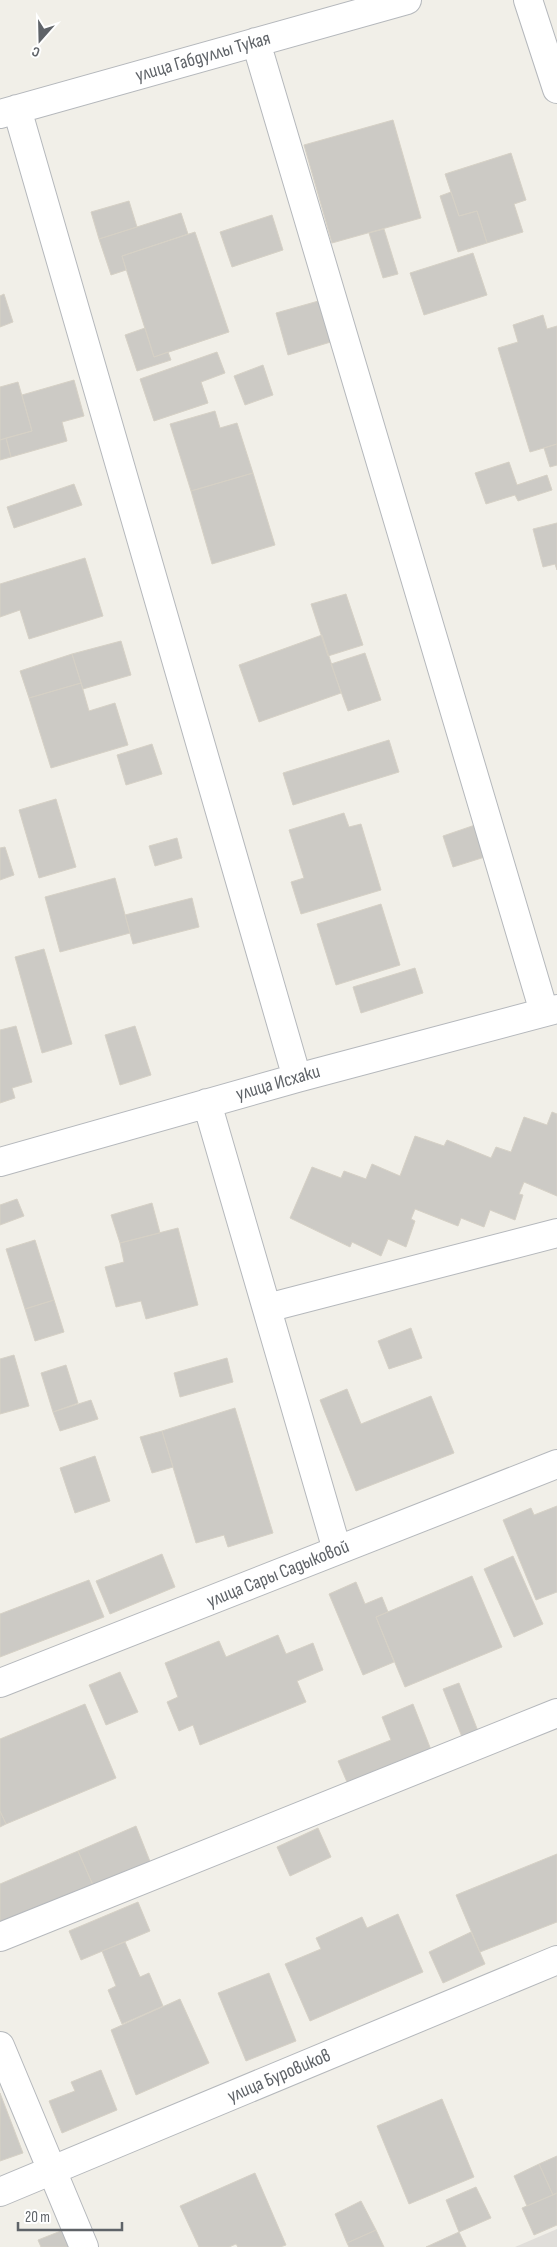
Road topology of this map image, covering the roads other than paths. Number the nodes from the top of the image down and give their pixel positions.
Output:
1 (407, 0) edge
2 (528, 0) edge
3 (256, 42) junction
4 (557, 89) edge
5 (8, 111) edge
6 (551, 1010) edge
7 (297, 1078) junction
8 (207, 1103) junction
9 (0, 1162) edge
10 (557, 1233) edge
11 (267, 1308) junction
12 (557, 1464) edge
13 (337, 1550) junction
14 (0, 1683) edge
15 (557, 1713) edge
16 (0, 1937) edge
17 (557, 1960) edge
18 (0, 2046) edge
19 (51, 2171) junction
20 (0, 2192) edge
21 (84, 2247) edge

1 - 3 street, улица Габдуллы Тукая
2 - 4 street
3 - 5 street, улица Габдуллы Тукая
3 - 6 street
5 - 7 street
6 - 7 street, улица Исхаки
7 - 8 street, улица Исхаки
8 - 9 street, улица Исхаки
8 - 11 street
10 - 11 street
11 - 13 street
12 - 13 street, улица Сары Садыковой
13 - 14 street, улица Сары Садыковой
15 - 16 street
17 - 19 street, улица Буровиков
18 - 19 street
19 - 20 street, улица Буровиков
19 - 21 street

